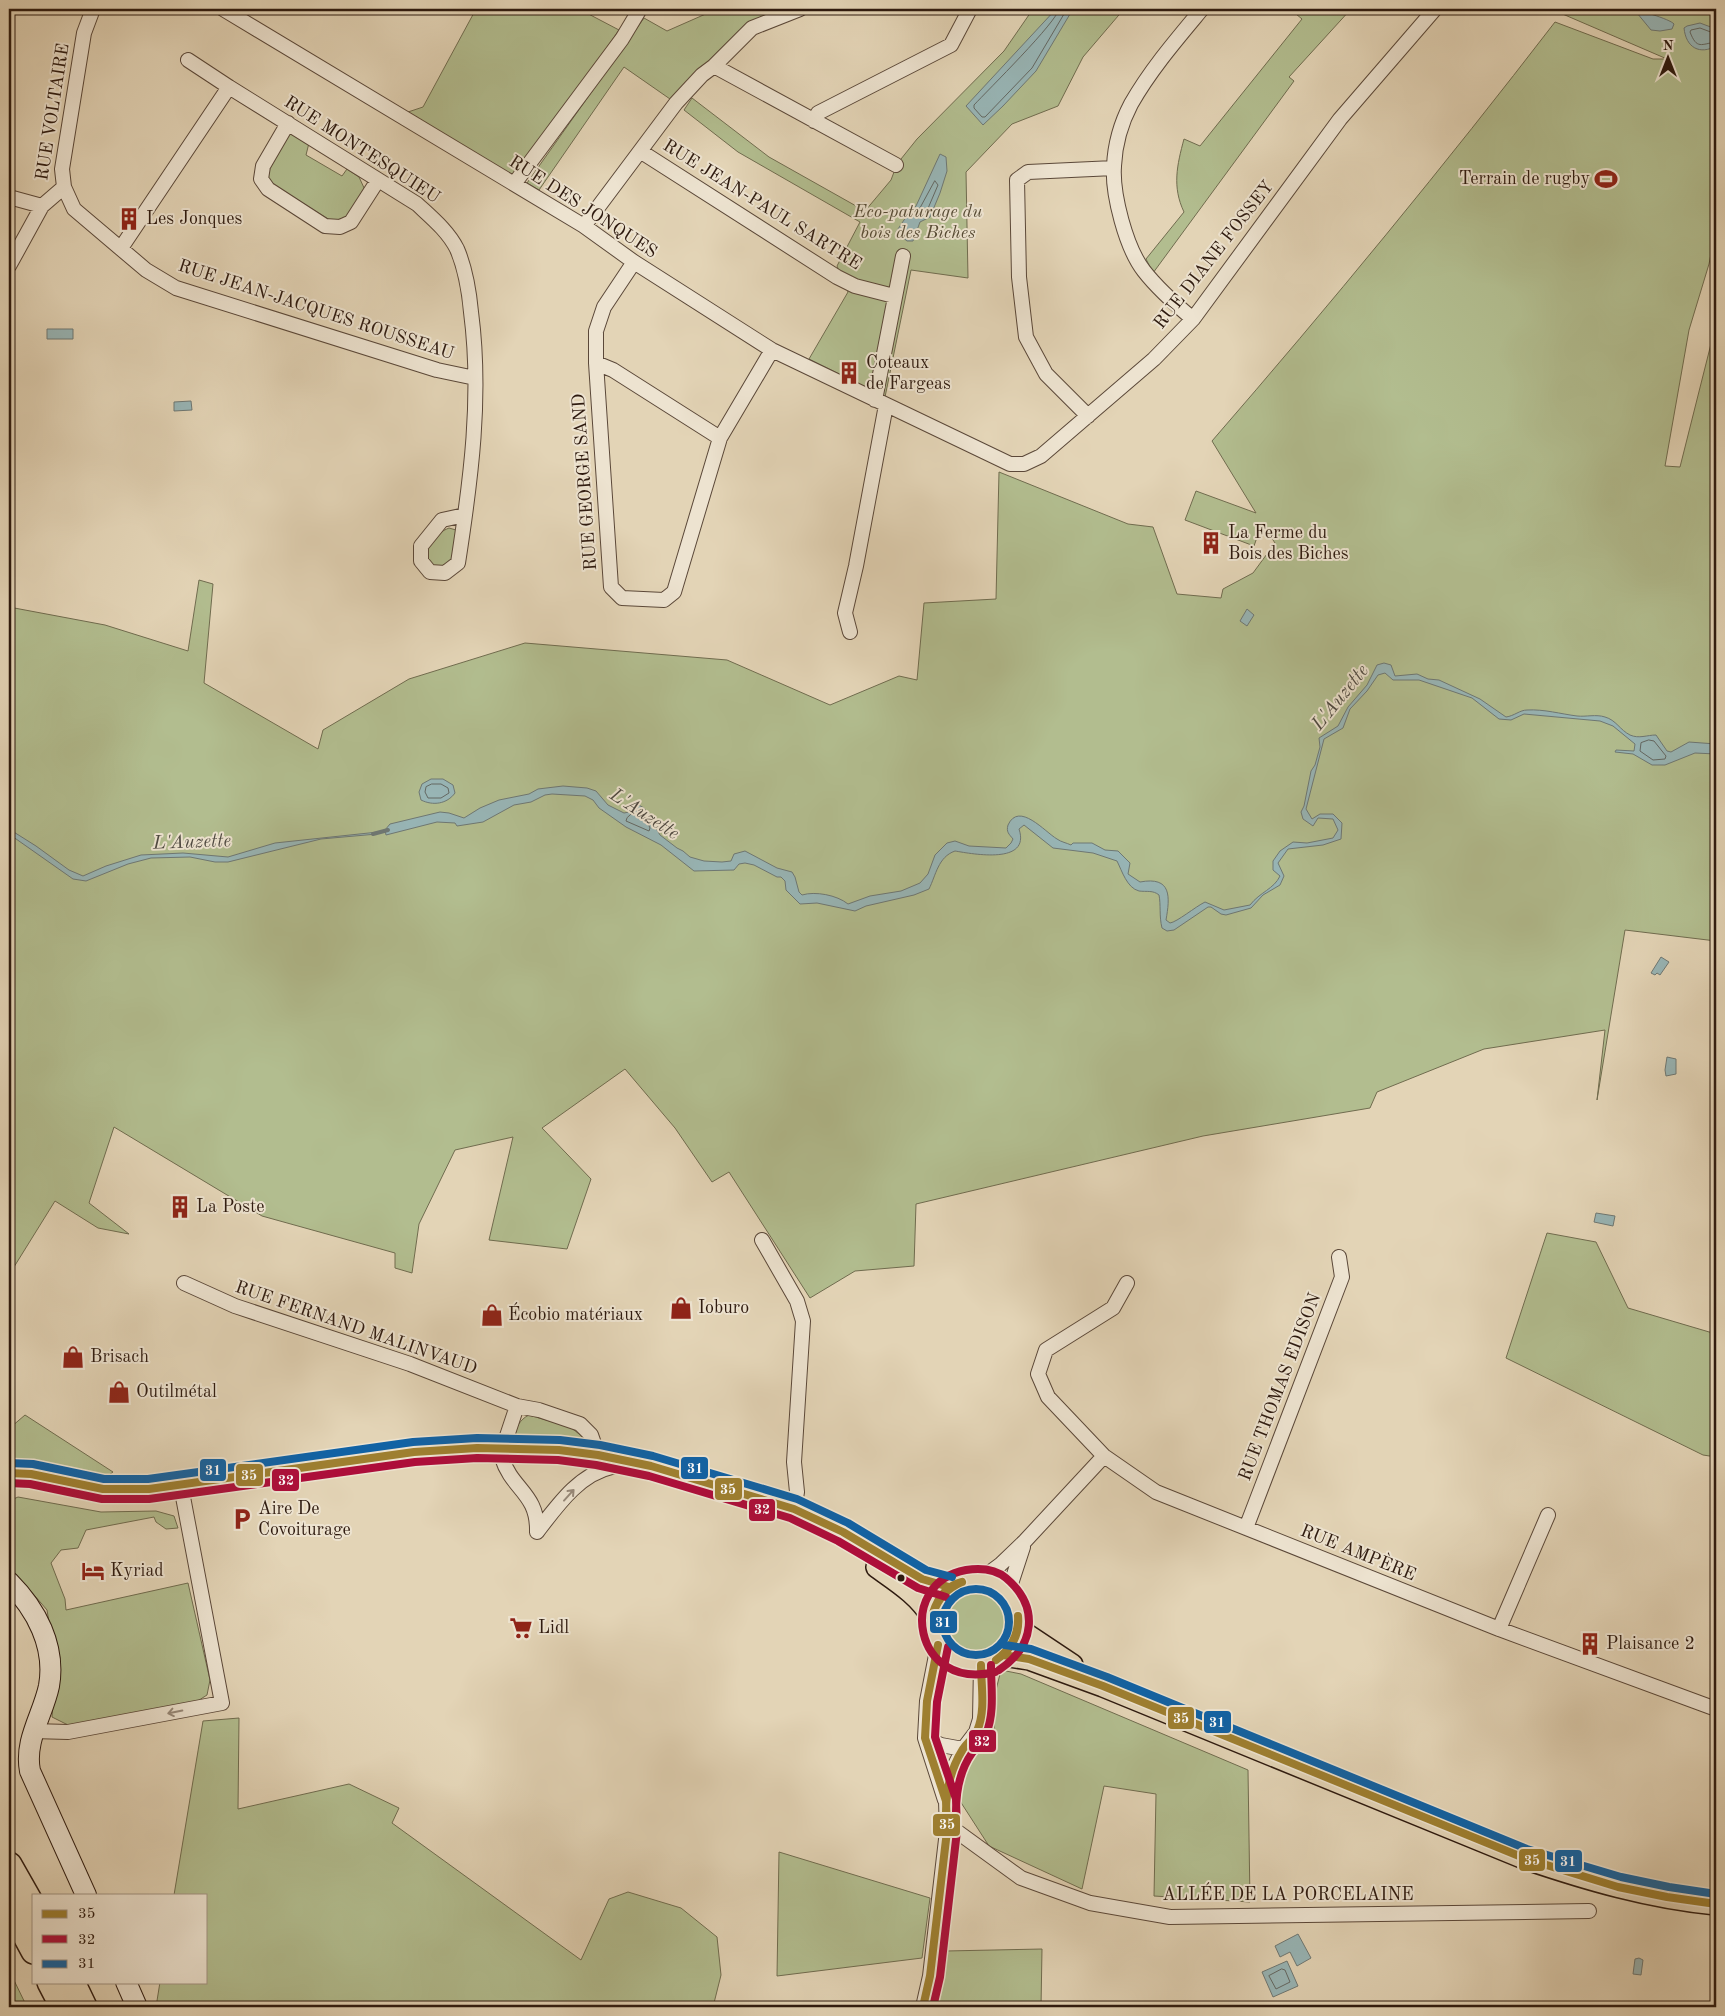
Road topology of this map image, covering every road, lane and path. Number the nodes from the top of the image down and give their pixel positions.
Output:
1 (93, 9) edge
2 (223, 9) edge
3 (640, 9) edge
4 (800, 9) edge
5 (970, 9) edge
6 (1202, 9) edge
7 (1435, 9) edge
8 (188, 60) dead end
9 (714, 66) junction
10 (229, 87) junction
11 (814, 121) junction
12 (288, 123) junction
13 (640, 151) junction
14 (896, 165) dead end
15 (1114, 168) junction
16 (378, 180) junction
17 (514, 184) junction
18 (64, 187) junction
19 (9, 197) edge
20 (42, 206) junction
21 (584, 226) junction
22 (121, 248) junction
23 (903, 256) dead end
24 (634, 262) junction
25 (9, 266) edge
26 (894, 296) junction
27 (1193, 319) junction
28 (772, 350) junction
29 (596, 363) junction
30 (475, 378) junction
31 (880, 402) junction
32 (1088, 416) junction
33 (930, 425) joint
34 (720, 438) junction
35 (465, 515) dead end
36 (850, 632) dead end
37 (762, 1240) dead end
38 (1339, 1257) dead end
39 (184, 1283) dead end
40 (1127, 1283) dead end
41 (517, 1406) junction
42 (502, 1453) junction
43 (1104, 1456) junction
44 (605, 1461) junction
45 (9, 1473) edge
46 (9, 1488) edge
47 (183, 1497) junction
48 (794, 1509) junction
49 (1548, 1515) dead end
50 (1246, 1528) junction
51 (1024, 1541) junction
52 (981, 1579) junction
53 (10, 1585) edge
54 (949, 1587) junction
55 (1008, 1593) junction
56 (932, 1617) junction
57 (1018, 1629) junction
58 (1499, 1629) junction
59 (938, 1645) junction
60 (1003, 1655) junction
61 (981, 1665) junction
62 (1103, 1686) junction
63 (1716, 1709) edge
64 (33, 1731) junction
65 (925, 1738) junction
66 (963, 1749) junction
67 (946, 1801) junction
68 (948, 1830) junction
69 (9, 1865) edge
70 (86, 1894) edge
71 (1716, 1904) edge
72 (9, 1905) edge
73 (32, 1905) edge
74 (1589, 1912) dead end
75 (32, 1947) edge
76 (51, 1984) edge
77 (73, 1984) edge
78 (127, 1984) edge
79 (63, 2007) edge
80 (84, 2007) edge
81 (138, 2007) edge
82 (923, 2007) edge

1 - 18 street, RUE VOLTAIRE
2 - 17 street, RUE DES JONQUES
3 - 17 street
4 - 9 street
5 - 11 street
6 - 15 street
7 - 27 street, RUE DIANE FOSSEY
8 - 10 street, RUE MONTESQUIEU
9 - 11 street
9 - 13 street
10 - 12 street, RUE MONTESQUIEU
10 - 22 street
11 - 14 street
12 - 16 street, RUE MONTESQUIEU
12 - 16 street
13 - 21 street
13 - 26 street, RUE JEAN-PAUL SARTRE
15 - 27 street
15 - 32 street
16 - 30 street, RUE MONTESQUIEU
17 - 21 street, RUE DES JONQUES
18 - 20 street, RUE VOLTAIRE
18 - 22 street, RUE JEAN-JACQUES ROUSSEAU
19 - 20 street
20 - 25 street, RUE VOLTAIRE
21 - 24 street, RUE DES JONQUES
22 - 30 street, RUE JEAN-JACQUES ROUSSEAU
23 - 26 street
24 - 28 street, RUE DES JONQUES
24 - 29 street, RUE GEORGE SAND
26 - 31 street
27 - 32 street, RUE DIANE FOSSEY
28 - 31 street, RUE DES JONQUES
28 - 34 street, RUE GEORGE SAND
29 - 34 street
29 - 34 street, RUE GEORGE SAND
30 - 35 street, RUE MONTESQUIEU
31 - 33 street, RUE DES JONQUES
31 - 36 street
32 - 33 street, RUE DIANE FOSSEY
37 - 48 street
38 - 50 street, RUE THOMAS EDISON
39 - 41 street, RUE FERNAND MALINVAUD
40 - 43 street, RUE AMPÈRE
41 - 42 street
41 - 44 street, RUE FERNAND MALINVAUD
42 - 44 main road
42 -> 44 street
42 - 45 main road
42 - 47 main road
43 - 50 street, RUE AMPÈRE
43 - 51 street
44 - 48 main road
44 - 56 main road
46 - 47 main road
47 -> 64 street
48 - 54 main road
49 - 58 street
50 - 58 street, RUE AMPÈRE
51 - 52 street
51 - 55 street
52 - 54 main road
52 - 55 main road
53 - 64 street
54 - 56 main road
55 - 57 main road
56 - 59 main road
57 - 60 main road
57 - 62 main road
58 - 63 street, RUE AMPÈRE
59 - 61 main road
59 - 65 street
60 - 61 main road
60 - 62 main road
61 - 66 street
62 - 71 main road
64 - 70 street
65 - 66 street
65 - 67 street
66 - 67 street
67 - 68 street
68 - 74 street, ALLÉE DE LA PORCELAINE
68 - 82 street
69 - 73 highway
72 - 75 highway
76 - 79 highway
77 - 80 highway
78 - 81 street

